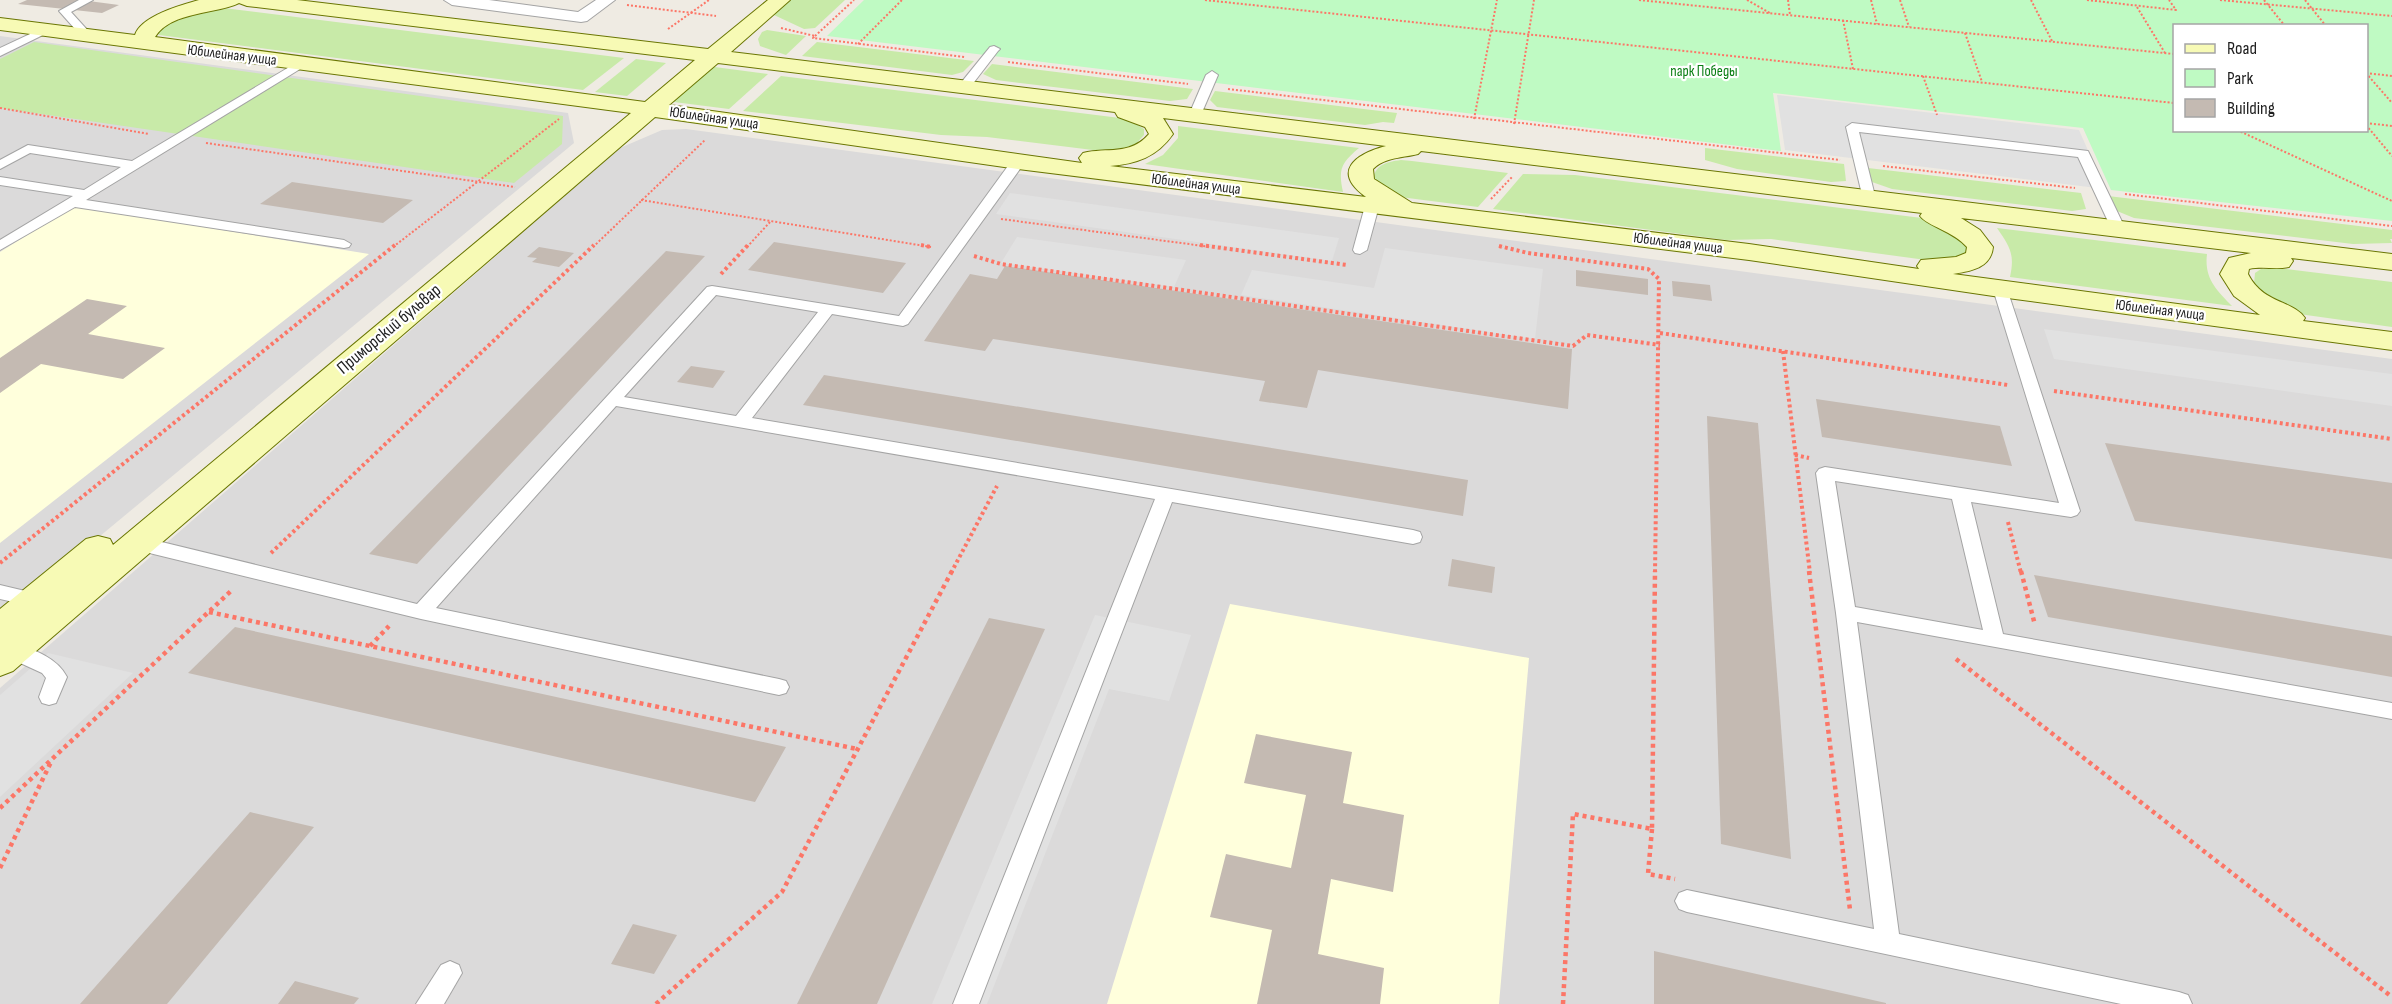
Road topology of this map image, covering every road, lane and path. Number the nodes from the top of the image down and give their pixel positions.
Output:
1 (88, 0) edge
2 (231, 0) edge
3 (247, 0) edge
4 (452, 0) edge
5 (709, 0) edge
6 (751, 0) edge
7 (780, 0) edge
8 (854, 0) edge
9 (902, 0) edge
10 (1205, 0) edge
11 (1497, 0) edge
12 (1534, 0) edge
13 (1641, 0) edge
14 (1747, 0) edge
15 (1788, 0) edge
16 (1870, 0) edge
17 (1900, 0) edge
18 (2031, 0) edge
19 (2087, 0) edge
20 (2169, 0) edge
21 (2220, 0) edge
22 (2264, 0) edge
23 (2305, 0) edge
24 (605, 1) edge
25 (2268, 4) junction
26 (2137, 6) junction
27 (2312, 9) junction
28 (694, 12) junction
29 (1772, 13) junction
30 (1790, 15) junction
31 (716, 16) dead end
32 (2392, 16) edge
33 (1843, 20) junction
34 (0, 24) edge
35 (1877, 24) junction
36 (2283, 24) edge
37 (2324, 24) edge
38 (1909, 27) junction
39 (781, 28) dead end
40 (45, 30) junction
41 (1492, 30) junction
42 (661, 33) dead end
43 (1965, 33) junction
44 (1527, 34) junction
45 (87, 36) junction
46 (815, 36) junction
47 (2052, 41) junction
48 (858, 44) junction
49 (155, 45) junction
50 (994, 49) dead end
51 (688, 52) junction
52 (0, 53) edge
53 (2165, 53) junction
54 (2173, 54) edge
55 (713, 55) junction
56 (986, 60) junction
57 (301, 64) junction
58 (1853, 69) junction
59 (2368, 73) edge
60 (2368, 74) edge
61 (1923, 76) junction
62 (2392, 76) edge
63 (1209, 81) junction
64 (1982, 82) junction
65 (964, 87) junction
66 (2173, 103) edge
67 (2392, 103) edge
68 (1100, 105) junction
69 (0, 108) edge
70 (637, 108) junction
71 (1937, 115) dead end
72 (563, 116) dead end
73 (1194, 117) junction
74 (1474, 119) junction
75 (1514, 124) junction
76 (2368, 124) edge
77 (2368, 125) edge
78 (2392, 126) edge
79 (2241, 132) edge
80 (711, 134) dead end
81 (176, 139) junction
82 (1426, 146) junction
83 (916, 149) junction
84 (2392, 156) edge
85 (1018, 162) junction
86 (1859, 163) junction
87 (0, 165) edge
88 (133, 165) junction
89 (0, 181) edge
90 (478, 181) junction
91 (515, 186) dead end
92 (2100, 191) junction
93 (86, 194) junction
94 (641, 200) junction
95 (2392, 201) edge
96 (71, 202) junction
97 (1881, 202) junction
98 (1372, 206) junction
99 (1427, 213) junction
100 (979, 216) junction
101 (2392, 226) edge
102 (2119, 230) junction
103 (344, 244) dead end
104 (0, 246) edge
105 (1360, 250) dead end
106 (954, 251) junction
107 (1749, 252) junction
108 (2392, 262) edge
109 (1358, 267) dead end
110 (2392, 275) edge
111 (2000, 289) junction
112 (828, 309) junction
113 (2342, 334) junction
114 (2392, 341) edge
115 (1660, 345) junction
116 (1783, 351) junction
117 (2032, 388) junction
118 (612, 400) junction
119 (741, 422) junction
120 (2392, 440) edge
121 (1795, 455) junction
122 (1818, 459) dead end
123 (1007, 467) junction
124 (1960, 494) junction
125 (1166, 495) junction
126 (2002, 501) junction
127 (1413, 537) dead end
128 (137, 543) junction
129 (0, 562) edge
130 (252, 571) junction
131 (0, 592) edge
132 (35, 600) junction
133 (208, 612) junction
134 (420, 612) junction
135 (1846, 614) junction
136 (2038, 635) dead end
137 (1995, 640) junction
138 (4, 647) edge
139 (1956, 659) dead end
140 (779, 687) dead end
141 (49, 697) dead end
142 (2392, 711) edge
143 (857, 749) junction
144 (53, 759) junction
145 (0, 808) edge
146 (1652, 829) junction
147 (0, 868) edge
148 (1684, 890) joint
149 (1839, 909) dead end
150 (1888, 943) junction
151 (450, 974) dead end
152 (2392, 997) edge
153 (429, 1004) edge
154 (656, 1004) edge
155 (966, 1004) edge
156 (1563, 1004) edge
157 (2179, 1004) edge

1 - 45 lane
2 - 49 main road
3 - 51 main road
4 - 24 street
5 - 28 path
6 - 51 main road
7 - 55 main road, Приморский бульвар
8 - 46 path
9 - 48 path
10 - 41 path
11 - 41 path
12 - 44 path
13 - 29 path
14 - 29 path
15 - 30 path
16 - 35 path
17 - 38 path
18 - 47 path
19 - 26 path
20 - 26 path
21 - 25 path
22 - 25 path
23 - 27 path
24 - 28 path
25 - 27 path
25 - 36 path
26 - 53 path
27 - 32 path
27 - 37 path
28 - 31 path
28 - 42 path
29 - 30 path
30 - 33 path
33 - 35 path
33 - 58 path
34 - 40 main road, Юбилейная улица
35 - 38 path
38 - 43 path
39 - 46 path
40 - 45 main road, Юбилейная улица
40 - 52 lane
41 - 44 path
41 - 74 path
43 - 47 path
43 - 64 path
44 - 58 path
44 - 75 path
45 - 49 main road, Юбилейная улица
46 - 48 path
47 - 53 path
48 - 56 path
49 - 57 main road, Юбилейная улица
50 - 56 lane
51 - 55 main road
51 - 70 main road
53 - 54 path
55 - 65 main road
55 - 70 main road, Приморский бульвар
56 - 63 path
56 - 65 lane
57 - 70 main road, Юбилейная улица
57 - 81 lane
58 - 61 path
59 - 62 path
60 - 67 path
61 - 64 path
61 - 71 path
63 - 73 lane
63 - 74 path
64 - 66 path
65 - 68 main road
68 - 73 main road
68 - 83 main road
69 - 81 path
70 - 83 main road, Юбилейная улица
70 - 128 main road, Приморский бульвар
70 - 132 main road
72 - 90 path
73 - 82 main road
74 - 75 path
75 - 86 path
76 - 78 path
77 - 84 path
79 - 95 path
80 - 94 path
81 - 88 lane
81 - 90 path
82 - 97 main road
82 - 99 main road
83 - 85 main road, Юбилейная улица
85 - 98 main road, Юбилейная улица
85 - 100 lane
86 - 92 path
86 - 92 lane
86 - 97 lane
87 - 88 lane
88 - 93 lane
89 - 93 lane
90 - 91 path
90 - 129 path
92 - 101 path
92 - 102 lane
93 - 96 lane
94 - 106 path
94 - 130 path
96 - 103 lane
96 - 104 lane
97 - 102 main road
97 - 107 main road
98 - 99 main road, Юбилейная улица
98 - 105 lane
99 - 107 main road, Юбилейная улица
100 - 106 lane
100 - 109 path
102 - 108 main road
106 - 112 lane
106 - 115 path
107 - 111 main road, Юбилейная улица
110 - 113 main road
111 - 113 main road, Юбилейная улица
111 - 117 lane
112 - 118 lane
112 - 119 lane
113 - 114 main road, Юбилейная улица
115 - 116 path
115 - 146 path
116 - 117 path
116 - 121 path
117 - 120 path
117 - 126 lane
118 - 119 lane
118 - 134 lane
119 - 123 lane
121 - 122 path
121 - 149 path
123 - 125 lane
123 - 143 path
124 - 126 lane
124 - 135 lane
124 - 137 lane
125 - 127 lane
125 - 155 lane
126 - 136 path
128 - 130 lane
128 - 138 main road, Приморский бульвар
130 - 133 path
130 - 134 lane
131 - 132 lane
132 - 138 main road
133 - 143 path
133 - 144 path
134 - 140 lane
135 - 137 lane
135 - 150 lane
137 - 142 lane
138 - 141 lane
139 - 152 path
143 - 154 path
144 - 145 path
144 - 147 path
146 - 148 path
146 - 156 path
148 - 150 lane
150 - 157 lane
151 - 153 lane

